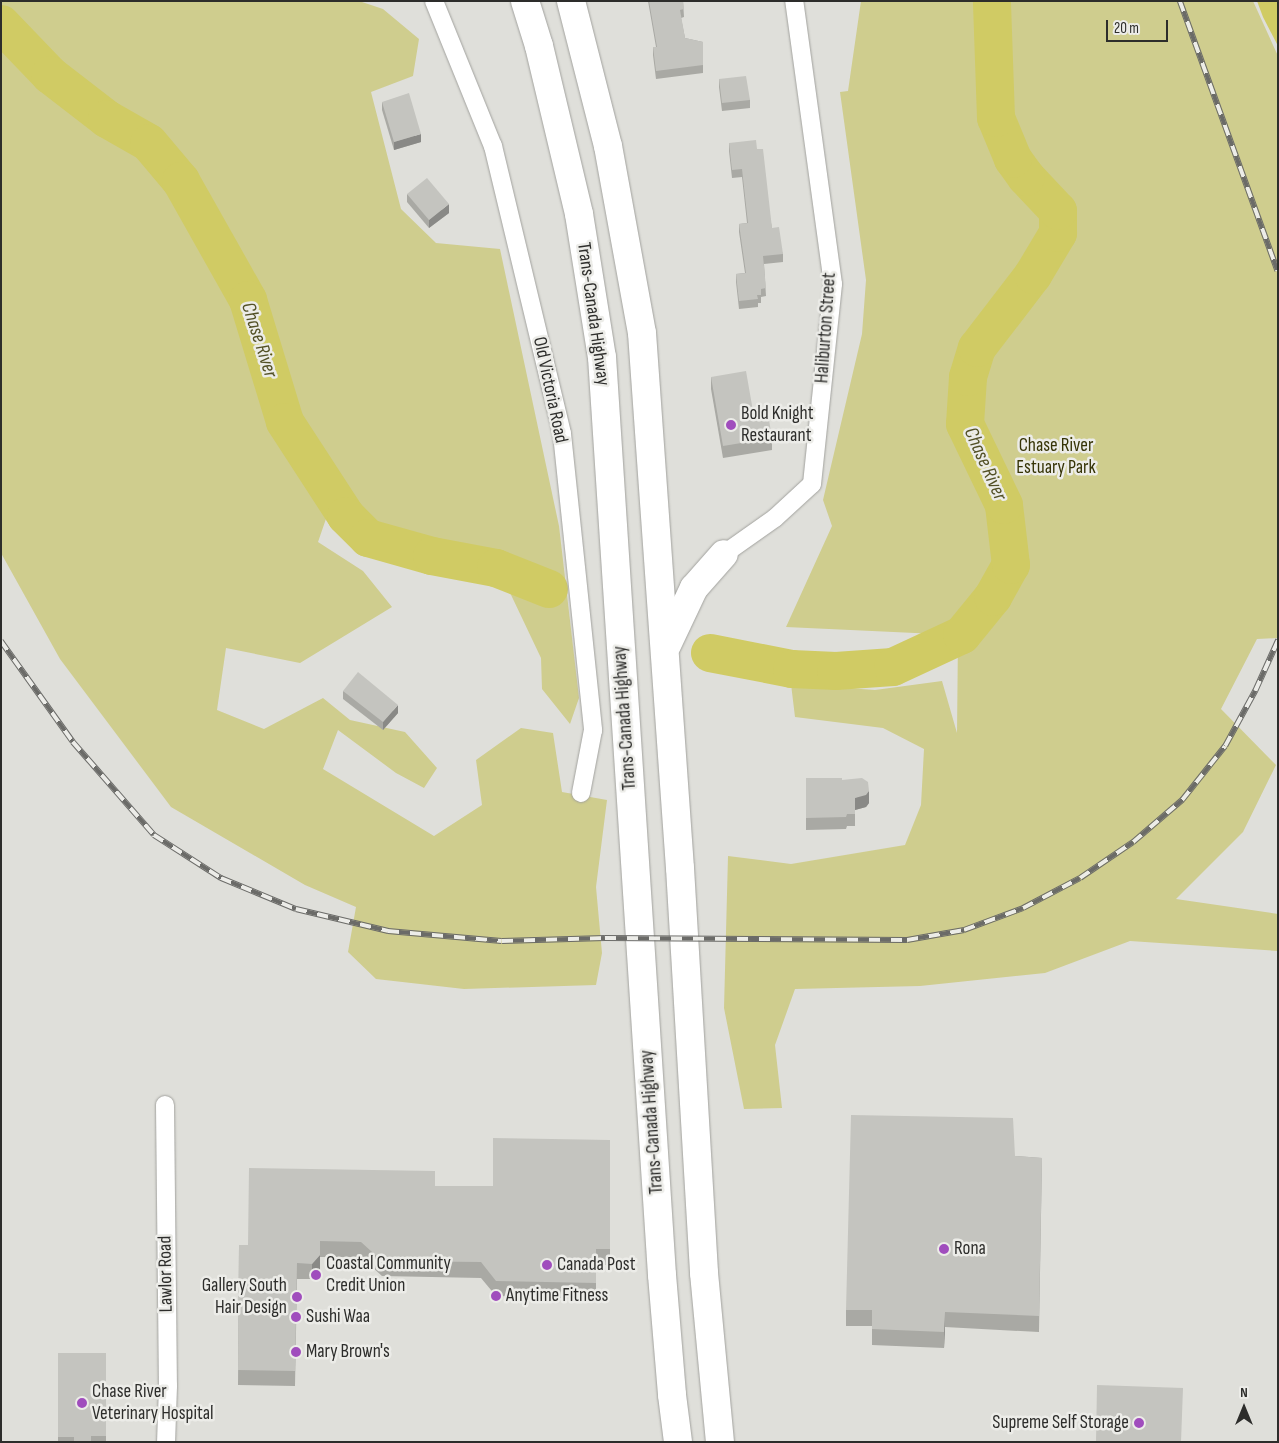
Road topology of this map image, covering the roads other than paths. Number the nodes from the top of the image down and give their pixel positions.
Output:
1 (434, 1) edge
2 (525, 1) edge
3 (794, 1) edge
4 (575, 7) edge
5 (724, 554) joint
6 (665, 651) junction
7 (581, 793) dead end
8 (164, 1105) dead end
9 (166, 1442) edge
10 (678, 1442) edge
11 (720, 1442) edge

1 - 7 street, Old Victoria Road
2 - 10 highway, Trans-Canada Highway
3 - 5 street, Haliburton Street
4 - 6 highway
5 - 6 highway
6 - 11 highway
8 - 9 street, Lawlor Road

